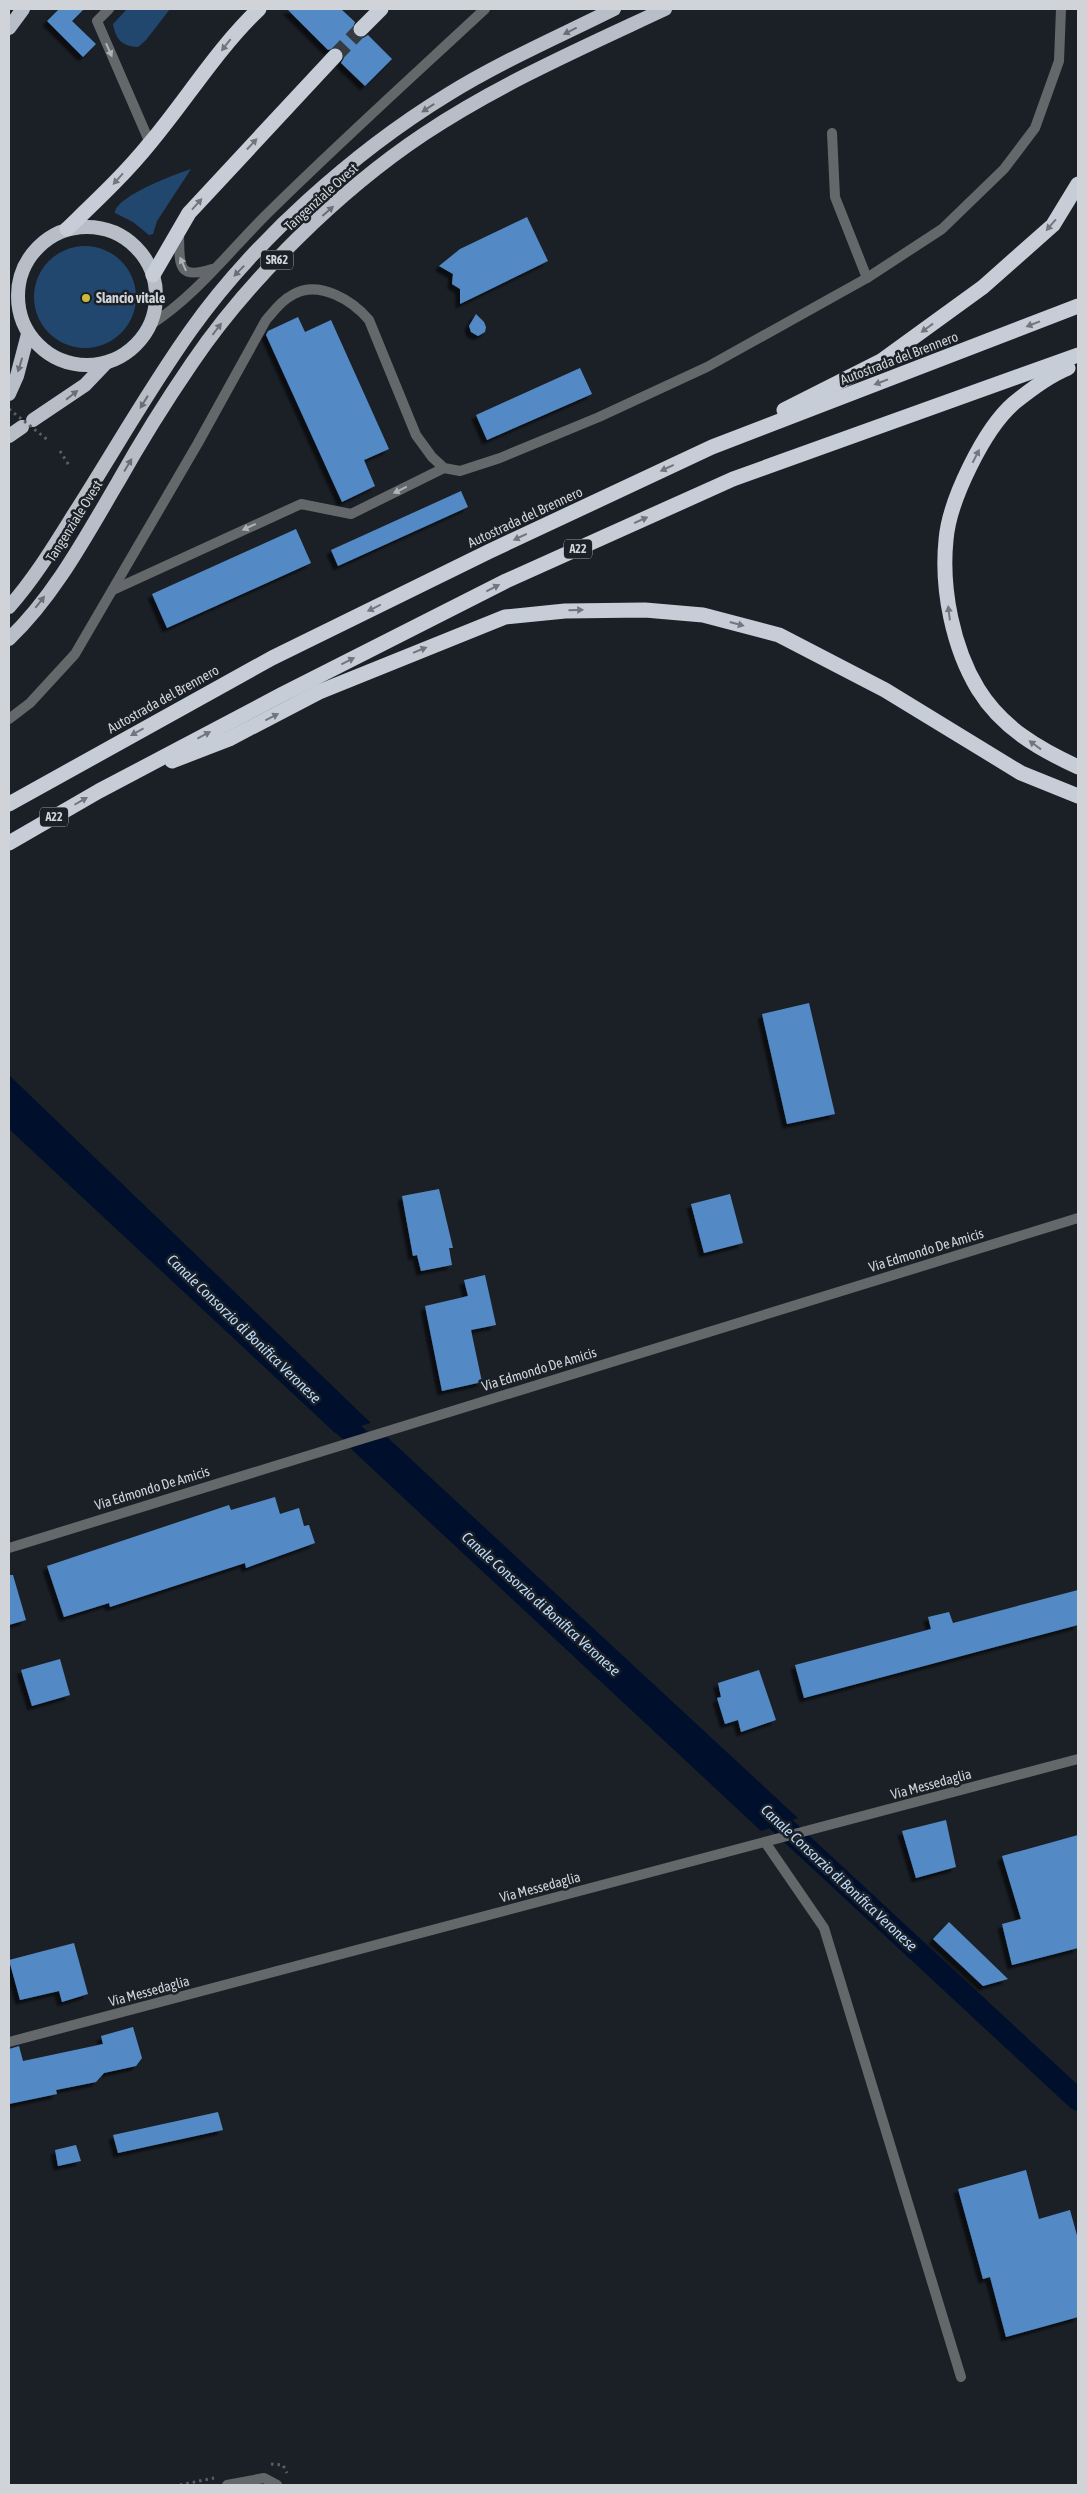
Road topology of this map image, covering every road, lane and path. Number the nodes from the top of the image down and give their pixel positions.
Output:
1 (23, 9) edge
2 (109, 9) edge
3 (259, 9) edge
4 (381, 9) edge
5 (485, 9) edge
6 (614, 9) edge
7 (665, 9) edge
8 (1061, 9) edge
9 (9, 28) edge
10 (361, 29) tunnel mouth
11 (335, 56) tunnel mouth
12 (832, 132) dead end
13 (150, 143) junction
14 (1078, 184) edge
15 (179, 228) junction
16 (68, 229) junction
17 (213, 269) junction
18 (153, 275) junction
19 (867, 278) junction
20 (1078, 306) edge
21 (150, 325) junction
22 (28, 334) junction
23 (1078, 355) edge
24 (106, 363) junction
25 (1078, 364) edge
26 (9, 394) edge
27 (9, 409) edge
28 (9, 436) edge
29 (49, 441) dead end
30 (712, 447) junction
31 (60, 451) dead end
32 (70, 467) dead end
33 (444, 468) junction
34 (113, 590) junction
35 (9, 607) edge
36 (9, 639) edge
37 (9, 719) edge
38 (1078, 767) edge
39 (98, 791) junction
40 (1078, 796) edge
41 (9, 804) edge
42 (9, 843) edge
43 (1078, 1218) edge
44 (9, 1548) edge
45 (1078, 1759) edge
46 (766, 1842) junction
47 (9, 2042) edge
48 (961, 2377) dead end
49 (228, 2485) edge
50 (277, 2485) edge

1 - 9 highway
2 -> 13 street
3 -> 13 highway
4 - 10 highway
5 - 17 street
6 -> 35 highway
36 -> 7 highway, Tangenziale Ovest / SR62
8 - 19 street
15 -> 11 highway
12 - 19 street
13 -> 16 highway
14 -> 30 highway
17 -> 15 street
15 - 18 highway
16 - 18 highway
16 - 22 highway
17 - 21 street
18 - 21 highway
19 - 33 street
20 -> 30 highway, Autostrada del Brennero / A22
21 - 24 highway
22 - 24 highway
22 -> 26 highway
39 -> 23 highway, A22
28 -> 24 highway
38 -> 25 highway
27 - 29 path, bridge
30 -> 41 highway, Autostrada del Brennero / A22
31 - 32 path
33 -> 34 street
33 - 34 street
34 - 37 street
39 -> 40 highway
42 -> 39 highway, A22
43 - 44 street, Via Edmondo De Amicis
45 - 46 street, Via Messedaglia
46 - 47 street, Via Messedaglia
46 - 48 street
49 - 50 street

